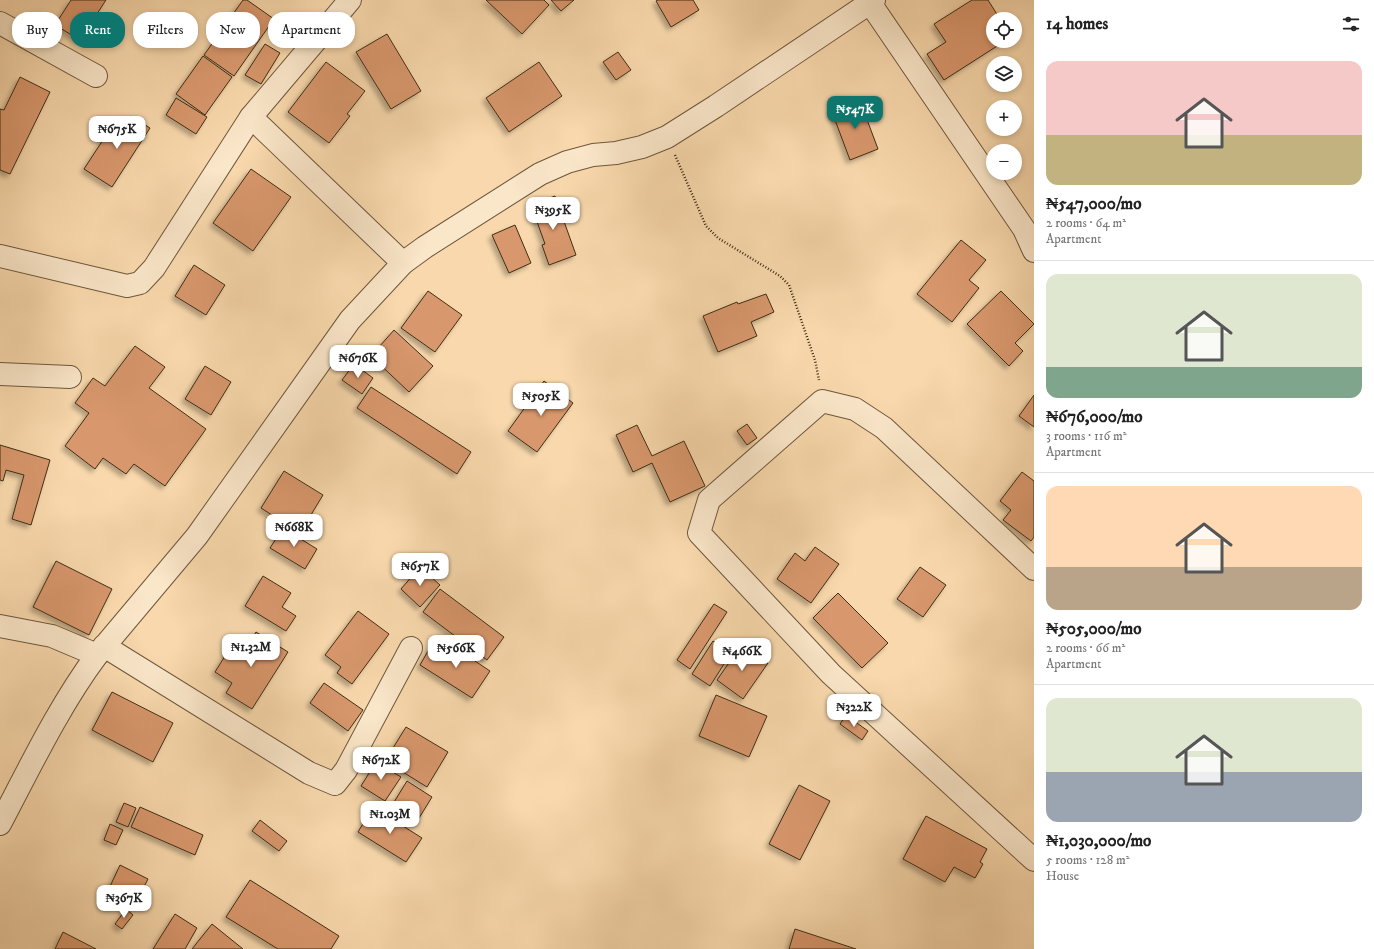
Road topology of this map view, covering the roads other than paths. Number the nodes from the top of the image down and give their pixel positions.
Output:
1 (350, 0) edge
2 (872, 2) edge
3 (0, 24) edge
4 (96, 76) dead end
5 (251, 117) junction
6 (1029, 226) edge
7 (1034, 251) edge
8 (0, 256) edge
9 (403, 264) junction
10 (0, 374) edge
11 (70, 377) dead end
12 (1034, 569) edge
13 (0, 626) edge
14 (411, 648) dead end
15 (100, 651) junction
16 (0, 824) edge
17 (1034, 860) edge

1 - 5 street
2 - 6 street
2 - 9 street
3 - 4 street
5 - 8 street
5 - 9 street
6 - 7 street
9 - 15 street
10 - 11 street
12 - 17 street
13 - 15 street
14 - 15 street
15 - 16 street

